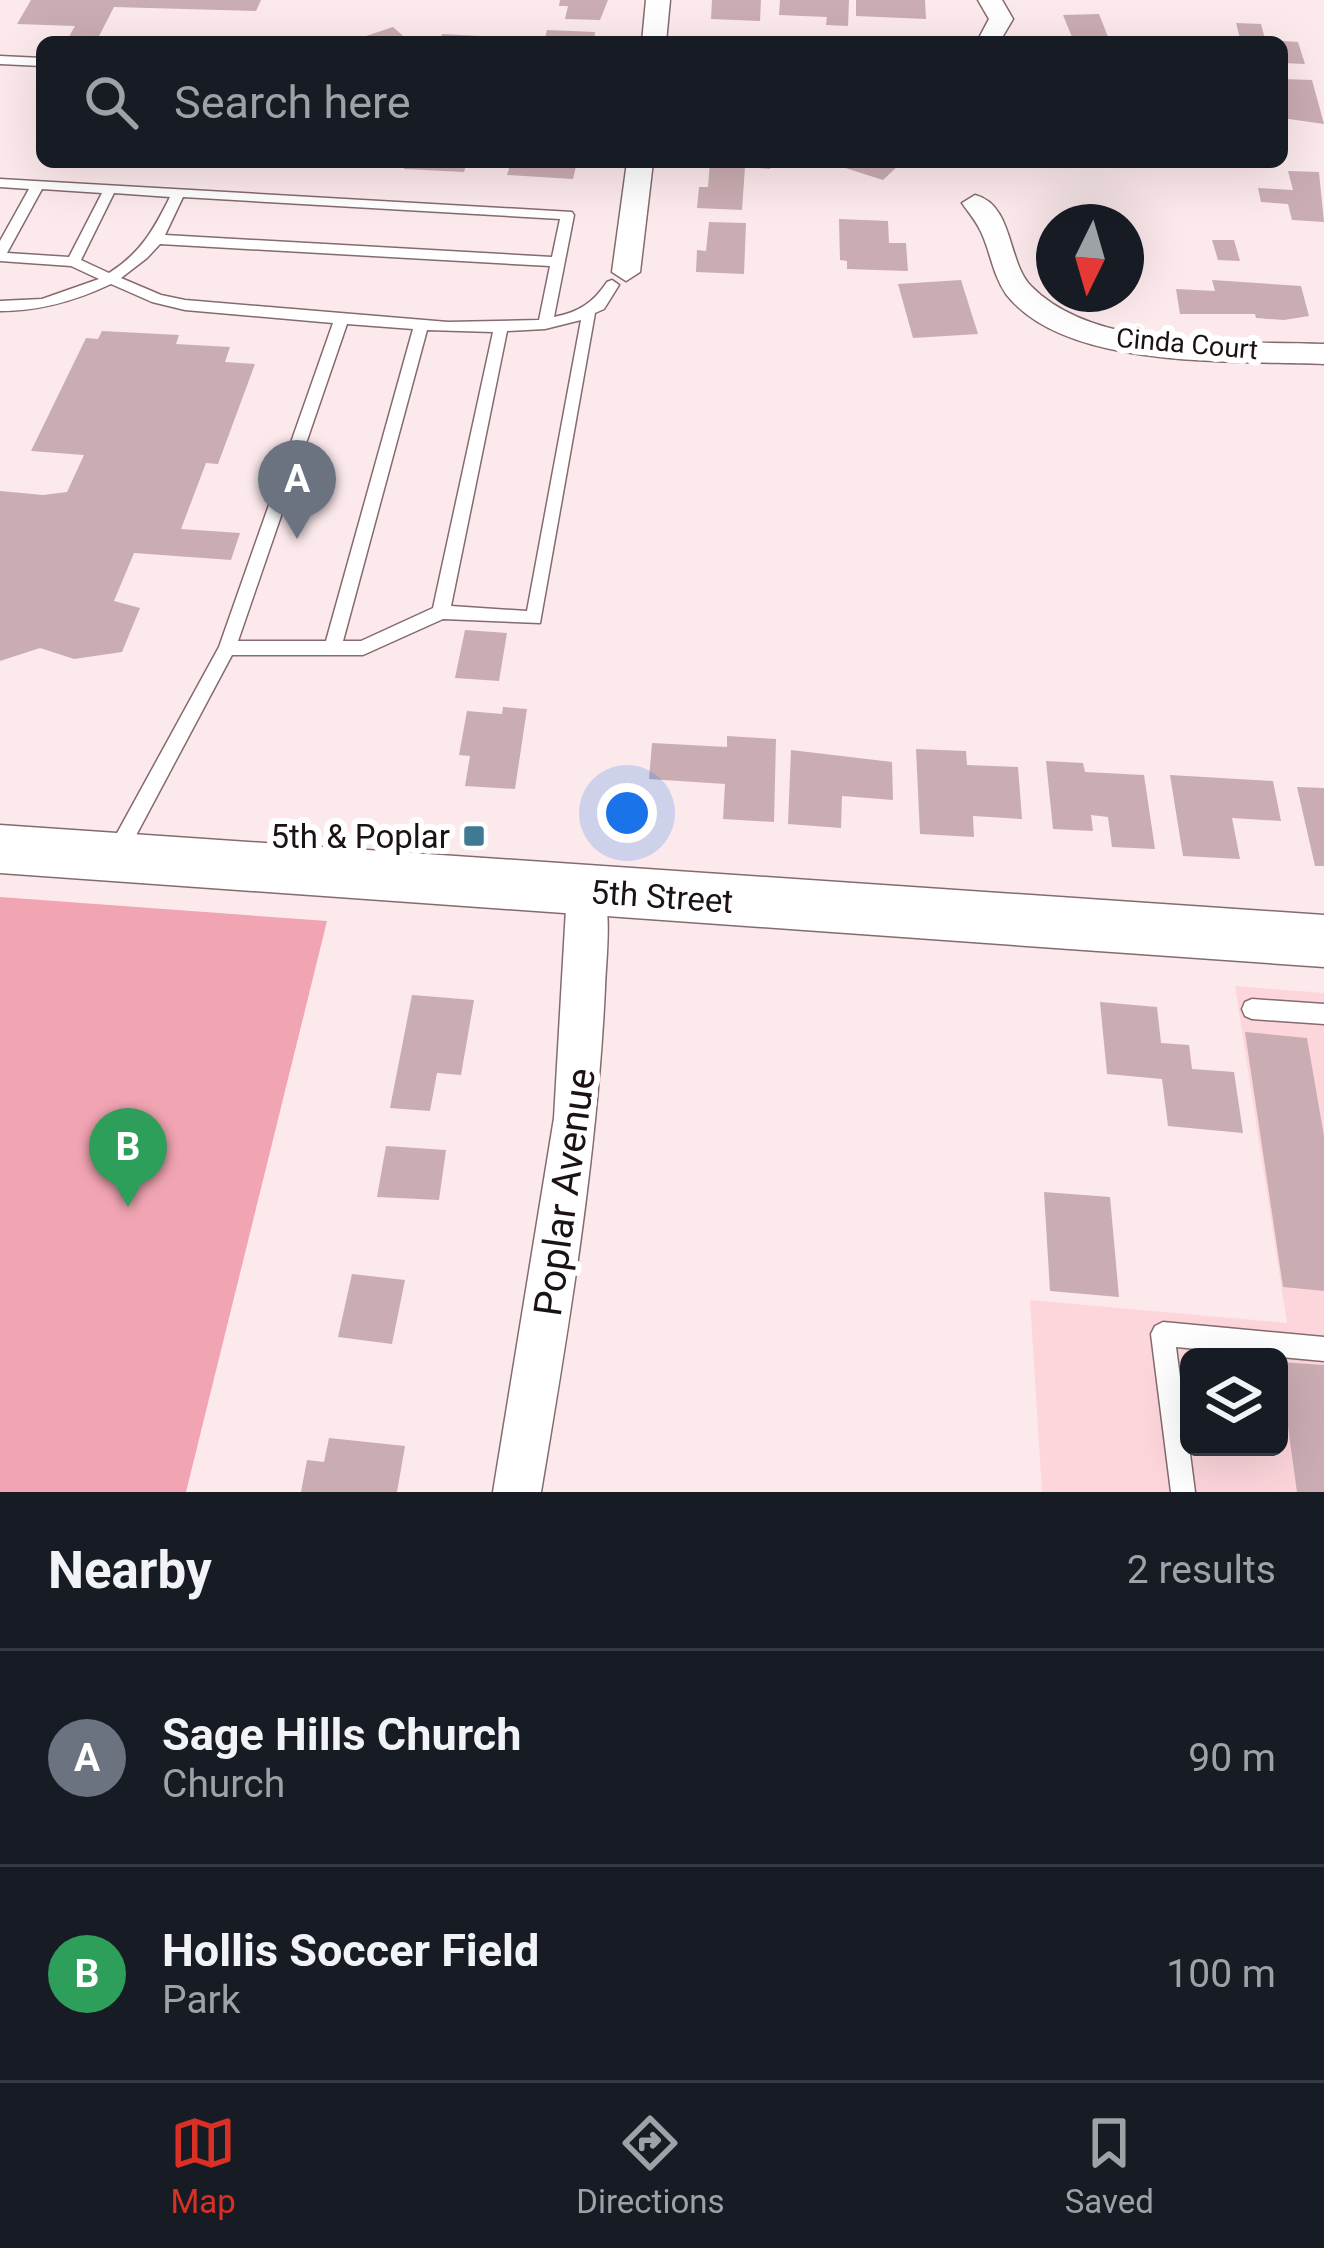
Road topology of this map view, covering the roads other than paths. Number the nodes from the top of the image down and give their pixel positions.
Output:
1 (658, 0) edge
2 (990, 0) edge
3 (655, 36) edge
4 (992, 36) dead end
5 (0, 60) edge
6 (36, 62) edge
7 (639, 168) edge
8 (0, 183) edge
9 (38, 185) junction
10 (110, 189) junction
11 (178, 193) junction
12 (975, 203) dead end
13 (156, 239) junction
14 (0, 255) edge
15 (73, 262) junction
16 (558, 262) junction
17 (107, 277) junction
18 (619, 278) joint
19 (0, 306) edge
20 (589, 315) junction
21 (342, 319) junction
22 (422, 323) junction
23 (545, 324) junction
24 (501, 327) junction
25 (1324, 353) edge
26 (441, 612) junction
27 (227, 648) junction
28 (333, 648) junction
29 (0, 848) edge
30 (115, 856) junction
31 (586, 891) junction
32 (1324, 941) edge
33 (1252, 1009) dead end
34 (1324, 1014) edge
35 (1324, 1349) edge
36 (517, 1492) edge
37 (1184, 1492) edge

1 - 3 street
2 - 4 street
5 - 6 lane
7 - 18 street
8 - 9 lane
9 - 10 lane
9 - 14 lane
10 - 11 lane
10 - 15 lane
11 - 13 lane
11 - 16 lane
12 - 25 street, Cinda Court
13 - 16 lane
13 - 17 lane
14 - 15 lane
15 - 17 lane
16 - 23 lane
17 - 19 lane
17 - 21 lane
18 - 20 lane
20 - 23 lane
20 - 26 lane
21 - 22 lane
21 - 27 lane
22 - 24 lane
22 - 28 lane
23 - 24 lane
24 - 26 lane
26 - 28 lane
27 - 28 lane
27 - 30 lane
29 - 30 main road, 5th Street
30 - 31 main road, 5th Street
31 - 32 main road, 5th Street
31 - 36 street, Poplar Avenue
33 - 34 lane
35 - 37 lane

